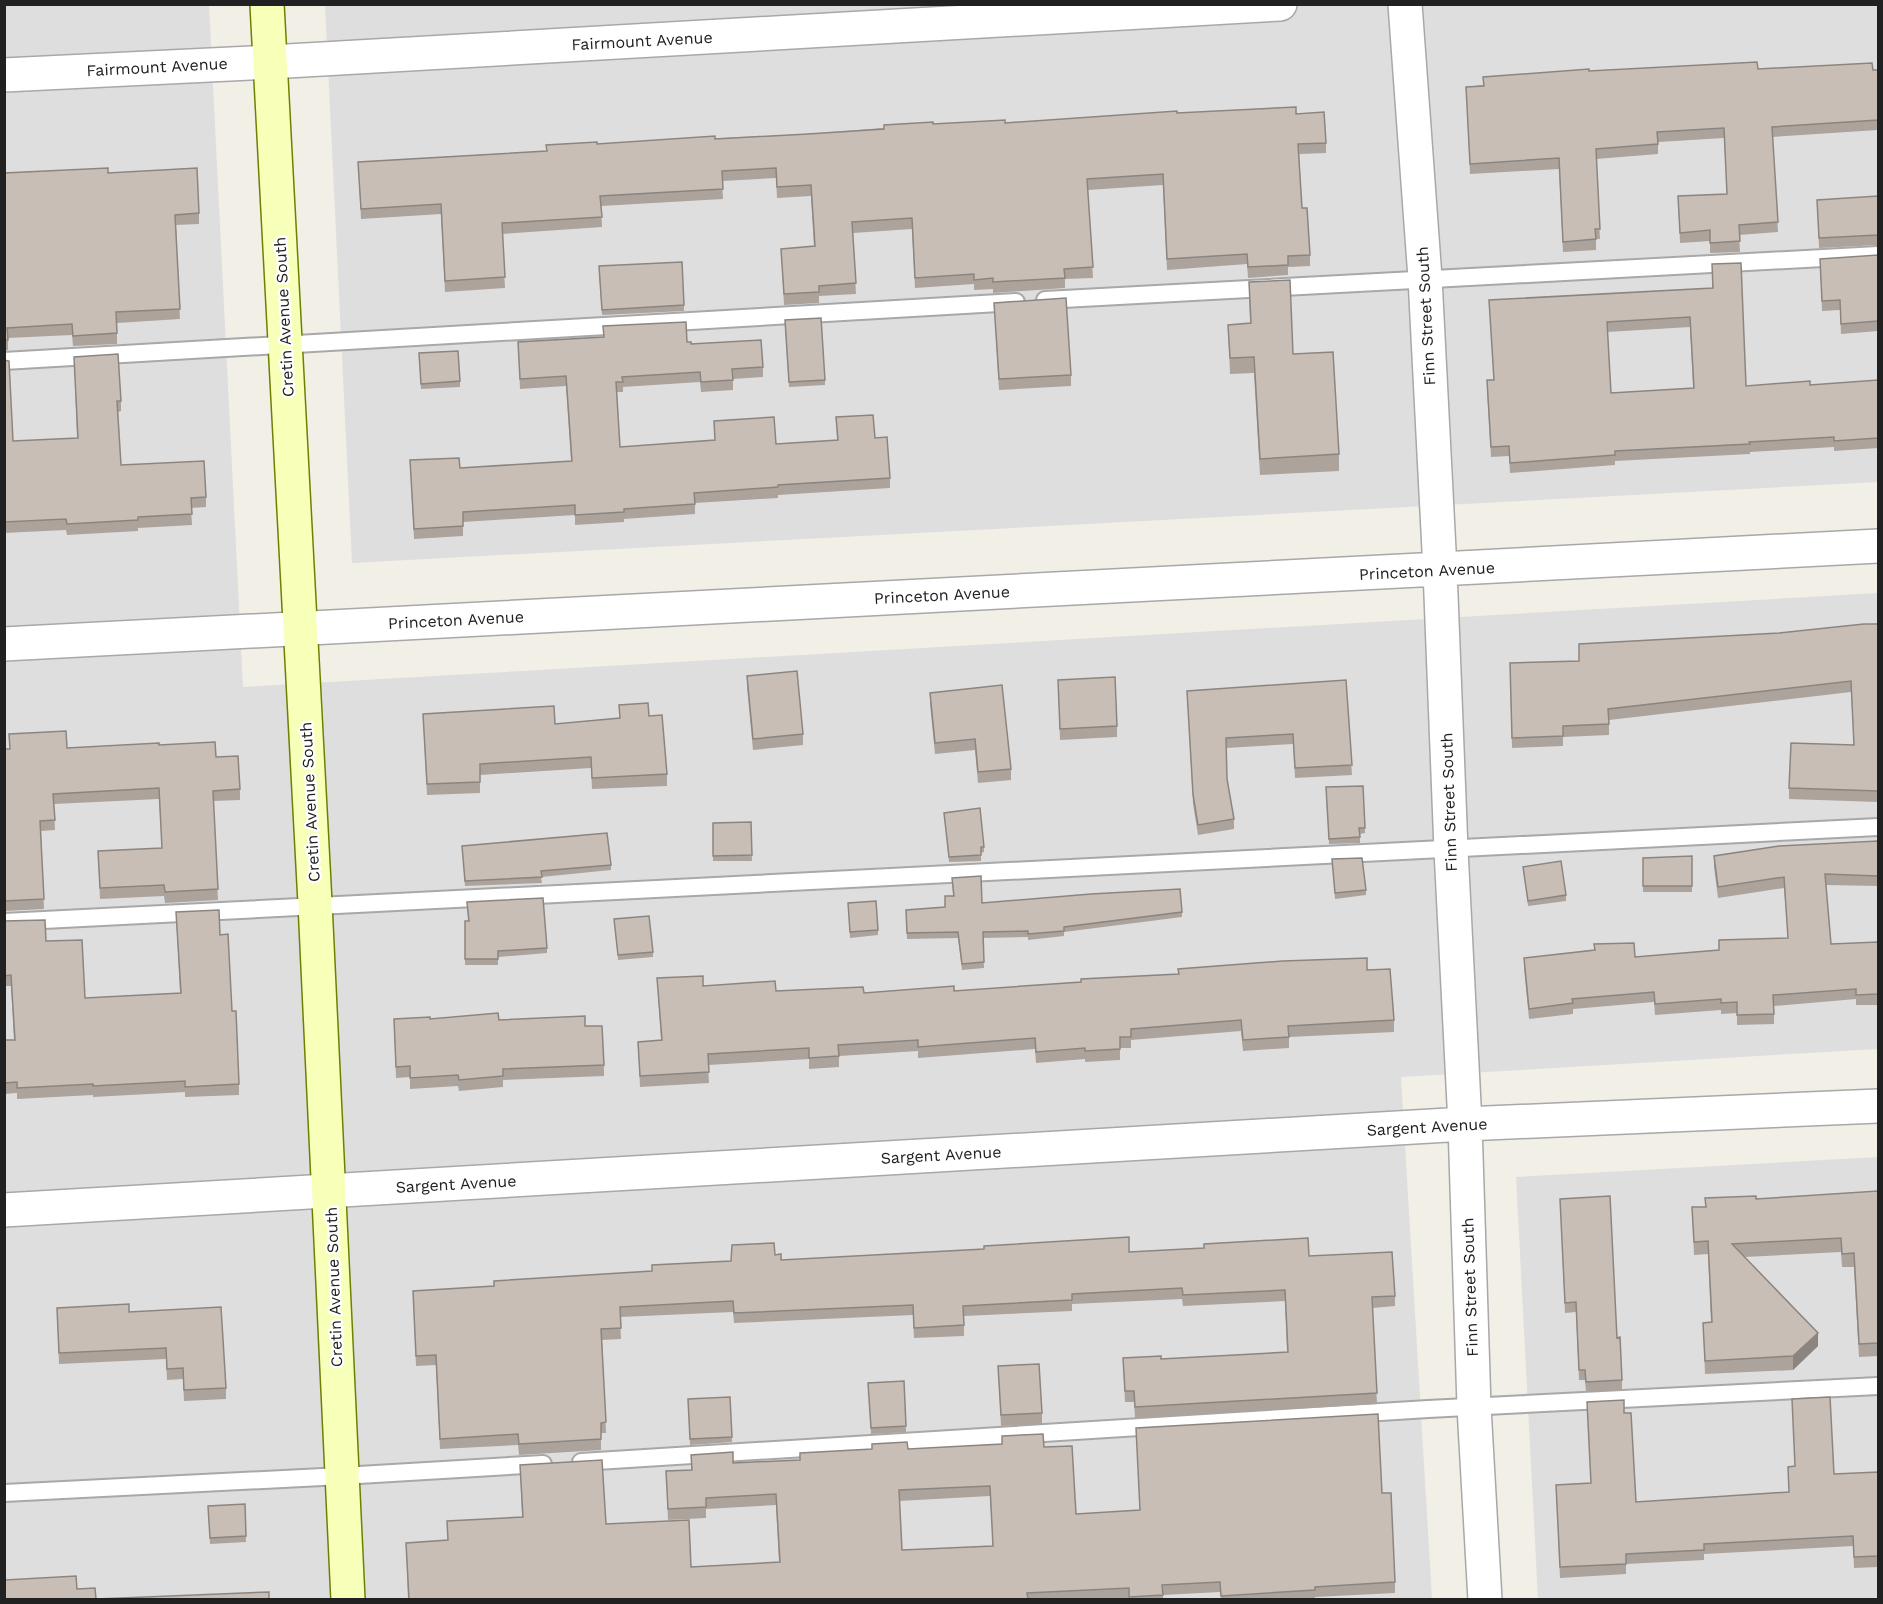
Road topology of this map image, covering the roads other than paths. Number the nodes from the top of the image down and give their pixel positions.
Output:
1 (267, 4) edge
2 (1280, 4) edge
3 (1406, 4) edge
4 (270, 62) junction
5 (4, 75) edge
6 (1878, 255) edge
7 (1425, 278) junction
8 (286, 345) junction
9 (4, 361) edge
10 (1878, 546) edge
11 (1440, 570) junction
12 (300, 627) junction
13 (4, 644) edge
14 (1878, 827) edge
15 (1450, 850) junction
16 (315, 903) junction
17 (4, 922) edge
18 (1878, 1106) edge
19 (1465, 1124) junction
20 (330, 1192) junction
21 (4, 1210) edge
22 (1878, 1386) edge
23 (1474, 1407) junction
24 (342, 1476) junction
25 (4, 1493) edge
26 (348, 1599) edge
27 (1485, 1599) edge

1 - 4 main road, Cretin Avenue South
2 - 4 street, Fairmount Avenue
3 - 7 street, Finn Street South
4 - 5 street, Fairmount Avenue
4 - 8 main road, Cretin Avenue South
6 - 7 lane
7 - 8 lane
7 - 11 street, Finn Street South
8 - 9 lane
8 - 12 main road, Cretin Avenue South
10 - 11 street, Princeton Avenue
11 - 12 street, Princeton Avenue
11 - 15 street, Finn Street South
12 - 13 street, Princeton Avenue
12 - 16 main road, Cretin Avenue South
14 - 15 lane
15 - 16 lane
15 - 19 street, Finn Street South
16 - 17 lane
16 - 20 main road, Cretin Avenue South
18 - 19 street, Sargent Avenue
19 - 20 street, Sargent Avenue
19 - 23 street, Finn Street South
20 - 21 street, Sargent Avenue
20 - 24 main road, Cretin Avenue South
22 - 23 lane
23 - 24 lane
23 - 27 street, Finn Street South
24 - 25 lane
24 - 26 main road, Cretin Avenue South

